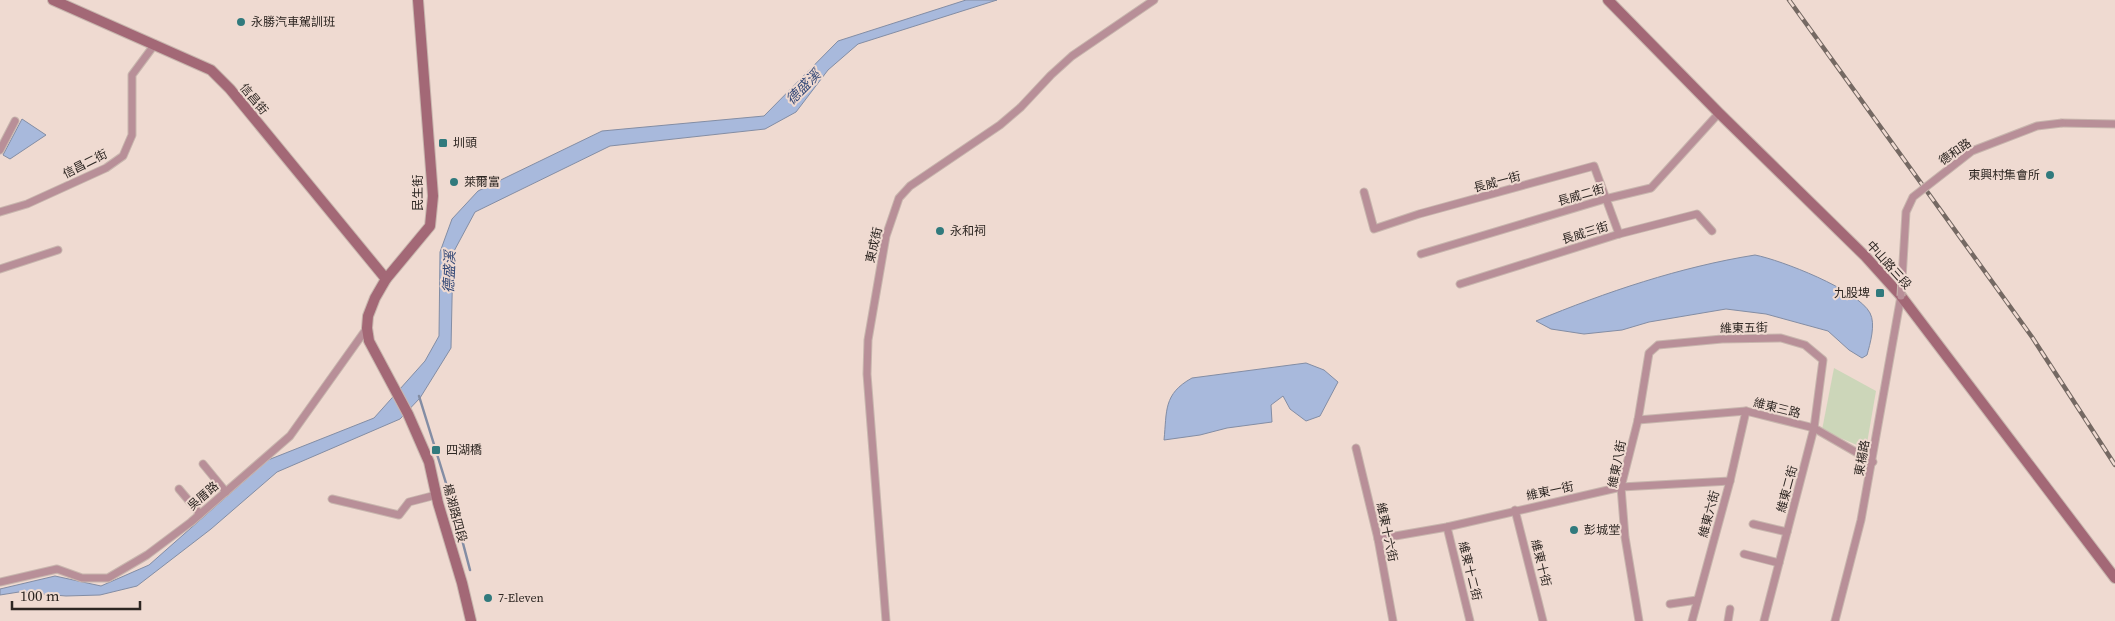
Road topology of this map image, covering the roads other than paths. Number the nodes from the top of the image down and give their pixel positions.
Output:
1 (53, 0) edge
2 (418, 0) edge
3 (1154, 0) edge
4 (1608, 0) edge
5 (155, 44) junction
6 (1719, 113) junction
7 (15, 121) dead end
8 (2115, 124) edge
9 (0, 150) edge
10 (1364, 192) dead end
11 (1605, 199) junction
12 (0, 212) edge
13 (1712, 231) dead end
14 (1620, 234) junction
15 (58, 250) dead end
16 (1420, 254) dead end
17 (0, 269) edge
18 (386, 279) junction
19 (1460, 284) dead end
20 (1900, 296) junction
21 (367, 328) junction
22 (1658, 346) joint
23 (1823, 360) joint
24 (1746, 412) junction
25 (1638, 420) junction
26 (1814, 428) junction
27 (1356, 448) dead end
28 (1873, 462) junction
29 (202, 464) dead end
30 (1730, 481) junction
31 (1621, 488) junction
32 (179, 489) dead end
33 (226, 492) junction
34 (436, 495) junction
35 (332, 499) dead end
36 (1516, 510) junction
37 (200, 514) junction
38 (1754, 524) dead end
39 (1447, 527) junction
40 (1787, 532) junction
41 (1378, 539) junction
42 (1744, 554) dead end
43 (1779, 563) junction
44 (2115, 578) edge
45 (0, 582) edge
46 (1698, 600) junction
47 (1670, 604) dead end
48 (1730, 610) dead end
49 (471, 621) edge
50 (886, 621) edge
51 (1393, 621) edge
52 (1470, 621) edge
53 (1543, 621) edge
54 (1639, 621) edge
55 (1692, 621) edge
56 (1728, 621) edge
57 (1764, 621) edge
58 (1835, 621) edge

1 - 5 street, 信昌街
2 - 18 street, 民生街
3 - 50 street, 東成街
4 - 6 street, 中山路三段
5 - 12 street, 信昌二街
5 - 18 street, 信昌街
6 - 11 street, 長威二街
6 - 20 street, 中山路三段
7 - 9 street
8 - 20 street, 德和路, bridge
10 - 11 street, 長威一街
11 - 14 street, 長威一街
11 - 16 street, 長威二街
13 - 14 street, 長威三街
14 - 19 street, 長威三街
15 - 17 street
18 - 21 street, 民生街
20 - 28 street, 東楊路
20 - 44 street, 中山路三段
21 - 33 street, 吳厝路
21 - 34 street, 楊湖路四段
22 - 23 street, 維東五街
22 - 25 street, 維東八街
23 - 26 street, 維東二街
24 - 25 street, 維東三路
24 - 26 street, 維東三路
24 - 30 street, 維東六街
25 - 31 street, 維東八街
26 - 28 street, 維東三路
26 - 40 street, 維東二街
27 - 41 street, 維東十六街
28 - 58 street, 東楊路
29 - 33 street
30 - 31 street, 維東一街
30 - 46 street, 維東六街
31 - 36 street, 維東一街
31 - 54 street, 維東八街
32 - 37 street
33 - 37 street, 吳厝路
34 - 35 street
34 - 49 street, 楊湖路四段
36 - 39 street, 維東一街
36 - 53 street, 維東十街
37 - 45 street, 吳厝路
38 - 40 street
39 - 41 street, 維東一街
39 - 52 street, 維東十二街
40 - 43 street, 維東二街
41 - 51 street, 維東十六街
42 - 43 street
43 - 57 street, 維東二街
46 - 47 street
46 - 55 street, 維東六街
48 - 56 street

